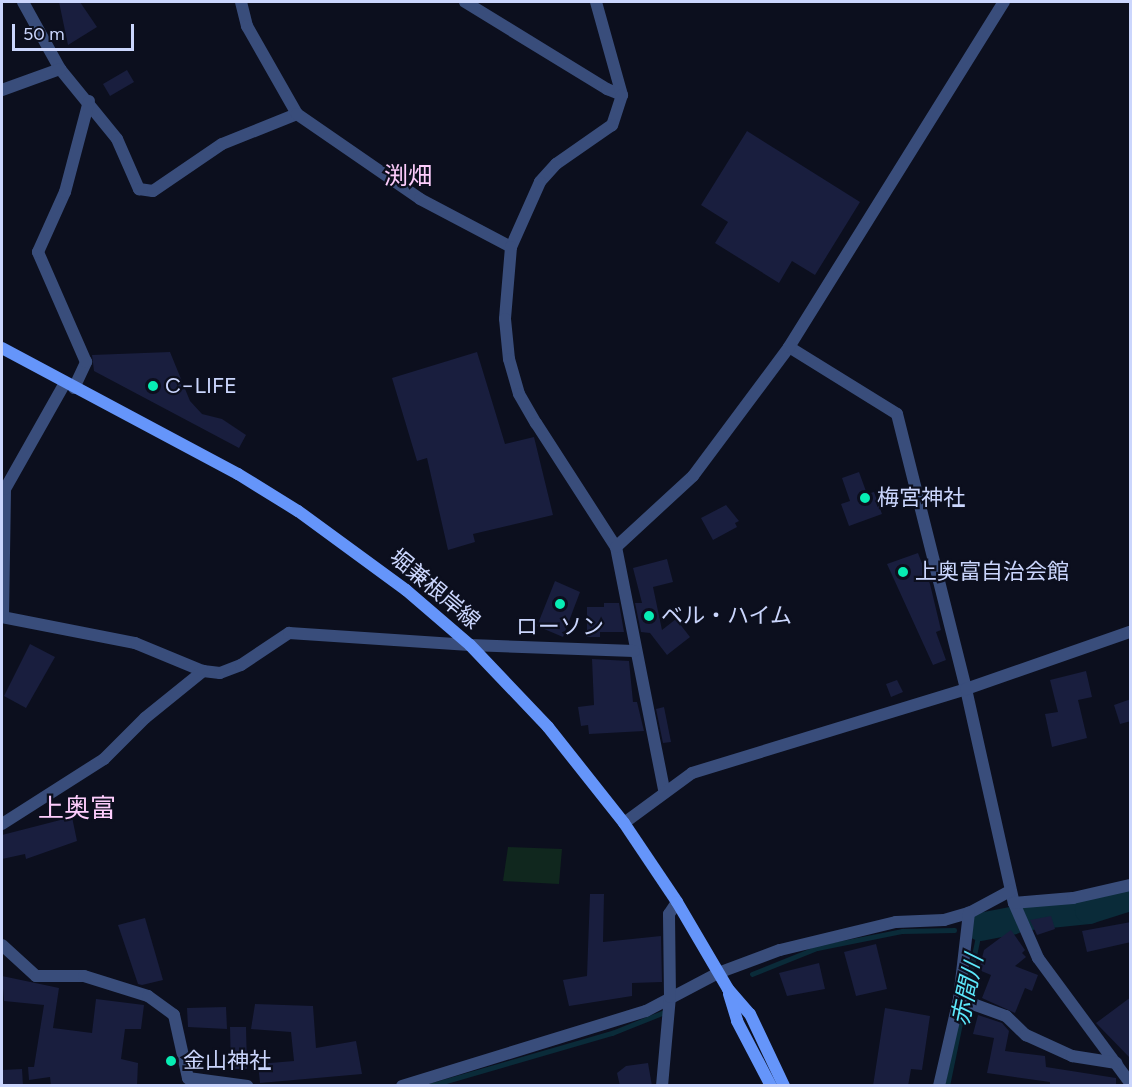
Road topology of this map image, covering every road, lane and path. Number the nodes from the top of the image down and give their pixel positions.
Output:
1 (23, 2) edge
2 (241, 2) edge
3 (465, 2) edge
4 (596, 2) edge
5 (1004, 2) edge
6 (60, 69) junction
7 (2, 90) edge
8 (622, 94) junction
9 (89, 101) junction
10 (297, 114) junction
11 (511, 248) junction
12 (789, 347) junction
13 (2, 348) edge
14 (70, 385) junction
15 (616, 547) junction
16 (3, 552) edge
17 (2, 617) edge
18 (1131, 632) edge
19 (470, 645) junction
20 (634, 651) junction
21 (203, 671) junction
22 (966, 689) junction
23 (664, 790) junction
24 (624, 823) junction
25 (2, 824) edge
26 (1131, 885) edge
27 (1012, 897) junction
28 (677, 902) junction
29 (969, 913) junction
30 (2, 945) edge
31 (718, 973) junction
32 (728, 989) junction
33 (965, 1000) junction
34 (670, 1007) junction
35 (750, 1014) junction
36 (737, 1021) junction
37 (1116, 1063) junction
38 (1131, 1083) edge
39 (247, 1086) edge
40 (402, 1086) edge
41 (662, 1086) edge
42 (763, 1086) edge
43 (771, 1086) edge
44 (784, 1086) edge
45 (792, 1086) edge
46 (939, 1086) edge

1 - 6 street
2 - 10 street
3 - 8 street
4 - 8 street
5 - 12 street
6 - 7 street
6 - 9 street
8 - 11 street
9 - 10 street
9 - 14 street
10 - 11 street
11 - 15 street
12 - 15 street
12 - 22 street
13 - 14 main road, 堀兼根岸線
14 - 16 street
14 - 19 main road, 堀兼根岸線
15 - 20 street
16 - 17 street
17 - 21 street
18 - 22 street
19 - 20 street
19 - 21 street
19 - 24 main road, 堀兼根岸線
20 - 23 street
21 - 25 street
22 - 23 street
22 - 27 street
23 - 24 street
24 - 28 main road, 堀兼根岸線
26 - 27 street
27 - 29 street
27 - 37 street
28 - 31 main road, 堀兼根岸線
28 - 34 street
29 - 31 street
29 - 33 street
30 - 39 street
31 - 32 main road, 堀兼根岸線
31 - 34 street
32 - 35 main road, 堀兼根岸線
32 - 36 main road, 堀兼根岸線
33 - 37 street
33 - 46 street
34 - 40 street
34 - 41 street
35 - 44 main road, 堀兼根岸線
35 - 45 main road, 堀兼根岸線
36 - 42 main road, 堀兼根岸線
36 - 43 main road, 堀兼根岸線
37 - 38 street

